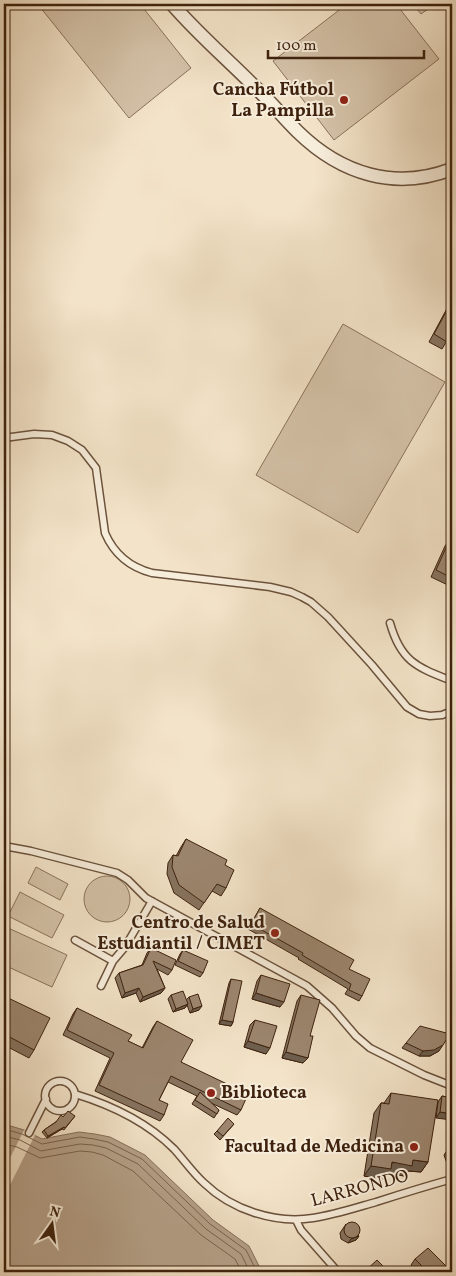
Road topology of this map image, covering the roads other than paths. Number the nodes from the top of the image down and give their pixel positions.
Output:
1 (172, 4) edge
2 (452, 169) edge
3 (4, 438) edge
4 (390, 623) dead end
5 (452, 681) edge
6 (452, 711) edge
7 (4, 846) edge
8 (152, 901) junction
9 (75, 940) dead end
10 (113, 961) junction
11 (101, 986) dead end
12 (452, 1086) edge
13 (75, 1094) junction
14 (46, 1099) junction
15 (29, 1133) dead end
16 (452, 1179) edge
17 (296, 1220) junction
18 (338, 1272) edge

1 - 2 street
3 - 6 lane
4 - 5 lane
7 - 8 lane
8 - 10 lane
8 - 12 lane
9 - 10 lane
10 - 11 lane
13 - 14 lane
13 - 14 lane
13 - 17 lane, LARRONDO
14 - 15 lane
16 - 17 lane, LARRONDO
17 - 18 lane

